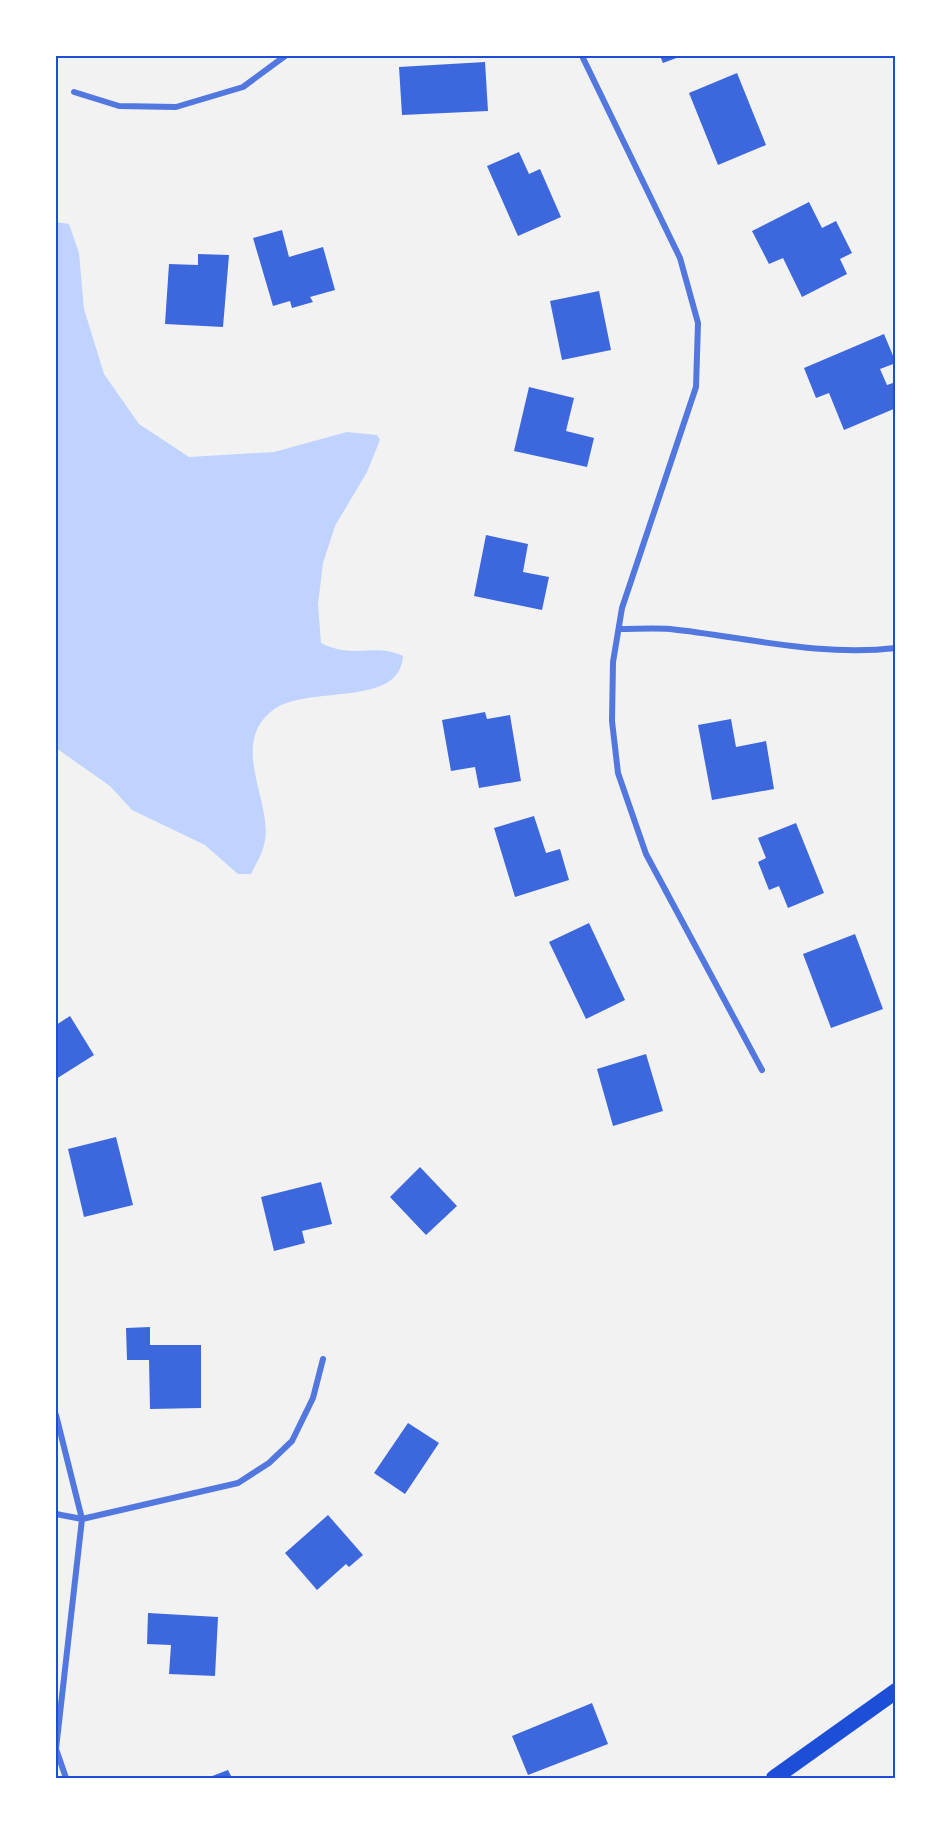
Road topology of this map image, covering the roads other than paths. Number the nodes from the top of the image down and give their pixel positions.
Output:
1 (285, 56) edge
2 (582, 56) edge
3 (74, 92) dead end
4 (619, 629) junction
5 (896, 648) edge
6 (762, 1070) dead end
7 (323, 1359) dead end
8 (56, 1415) edge
9 (56, 1514) edge
10 (82, 1519) junction
11 (896, 1691) edge
12 (66, 1779) edge
13 (774, 1779) edge

1 - 3 street
2 - 4 street
4 - 5 street
4 - 6 street
7 - 10 street
8 - 10 street
9 - 10 street
10 - 12 street
11 - 13 highway

